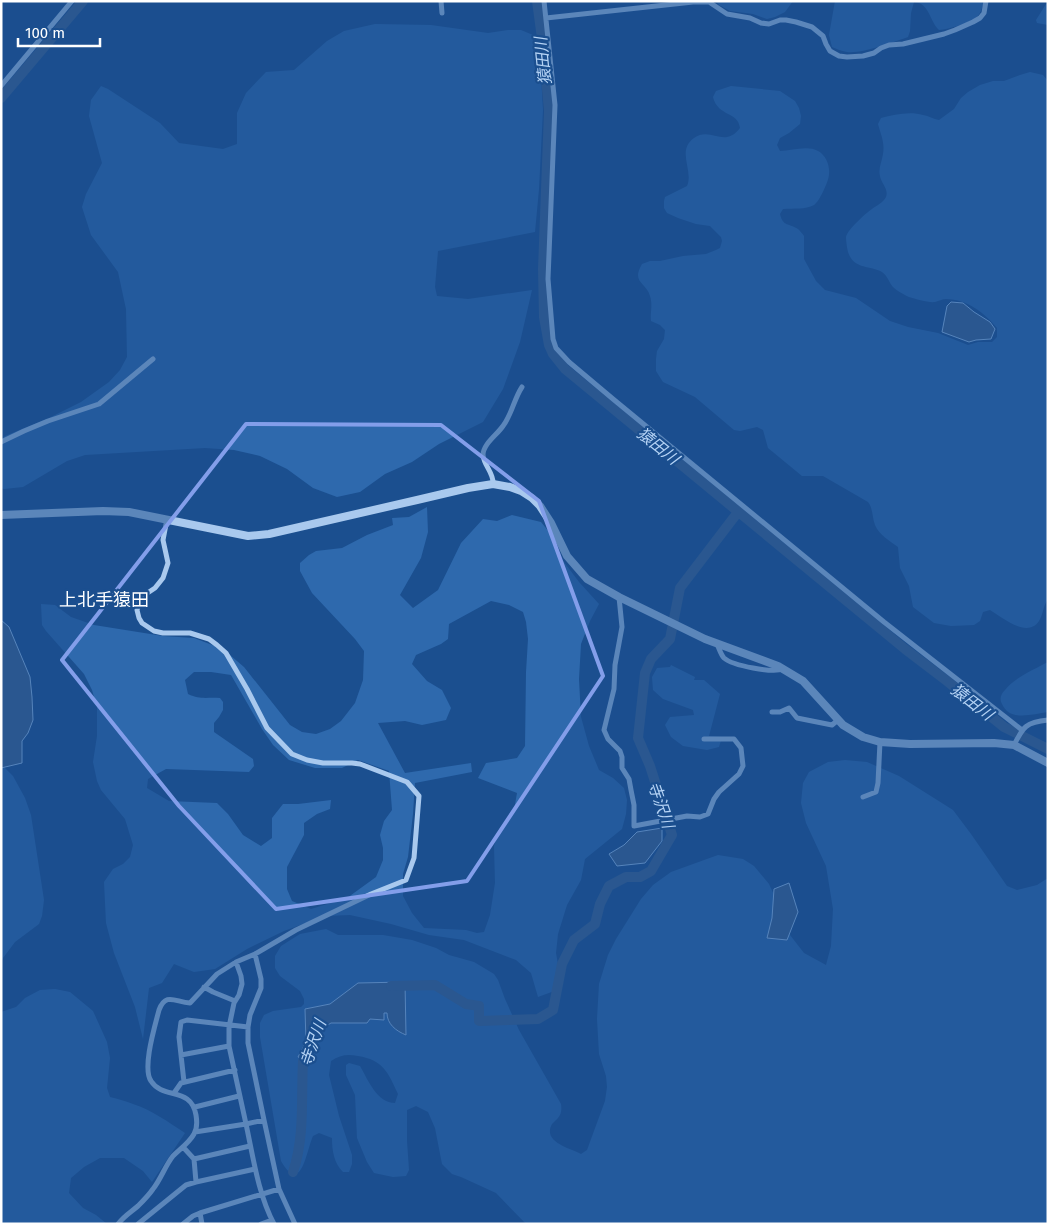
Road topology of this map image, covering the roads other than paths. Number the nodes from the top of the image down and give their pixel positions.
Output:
1 (72, 1) edge
2 (441, 1) edge
3 (544, 1) edge
4 (986, 1) edge
5 (442, 12) dead end
6 (546, 18) junction
7 (1, 86) edge
8 (153, 359) dead end
9 (522, 387) dead end
10 (1, 442) edge
11 (493, 484) junction
12 (1, 514) edge
13 (167, 519) junction
14 (619, 598) junction
15 (717, 644) junction
16 (783, 669) junction
17 (772, 712) dead end
18 (838, 720) junction
19 (1048, 720) edge
20 (1019, 736) junction
21 (704, 739) dead end
22 (880, 742) junction
23 (1048, 762) edge
24 (863, 797) dead end
25 (254, 954) junction
26 (236, 962) junction
27 (204, 986) junction
28 (235, 1001) junction
29 (229, 1025) junction
30 (248, 1027) junction
31 (229, 1046) junction
32 (182, 1055) junction
33 (234, 1070) junction
34 (184, 1082) junction
35 (174, 1093) junction
36 (239, 1096) junction
37 (194, 1107) junction
38 (264, 1120) junction
39 (246, 1124) junction
40 (195, 1132) junction
41 (250, 1146) junction
42 (183, 1147) junction
43 (194, 1159) junction
44 (255, 1169) junction
45 (196, 1182) junction
46 (280, 1188) junction
47 (262, 1194) junction
48 (200, 1213) junction
49 (273, 1222) edge
50 (118, 1224) edge
51 (138, 1224) edge
52 (183, 1224) edge
53 (202, 1224) edge
54 (262, 1224) edge
55 (294, 1224) edge

1 - 7 street
2 - 5 street
3 - 6 street
4 - 6 street
6 - 20 street
8 - 10 street
9 - 11 street
11 - 13 street
11 - 14 street
12 - 13 street
13 - 25 street
14 - 15 street
14 - 21 street
15 - 16 street
15 - 16 street
16 - 18 street
17 - 18 street
18 - 22 street
19 - 20 street
20 - 22 street
20 - 23 street
22 - 24 street
25 - 26 street
25 - 30 street
26 - 27 street
26 - 28 street
27 - 28 street
27 - 35 street
28 - 29 street
29 - 30 street
29 - 31 street
29 - 32 street
30 - 38 street
31 - 32 street
31 - 33 street
32 - 34 street
33 - 34 street
33 - 36 street
34 - 35 street
35 - 37 street
36 - 37 street
36 - 39 street
37 - 40 street
38 - 39 street
38 - 46 street
39 - 40 street
39 - 41 street
40 - 42 street
41 - 43 street
41 - 44 street
42 - 43 street
42 - 50 street
43 - 45 street
44 - 45 street
44 - 47 street
45 - 51 street
46 - 47 street
46 - 55 street
47 - 48 street
47 - 49 street
48 - 52 street
48 - 53 street
49 - 54 street

